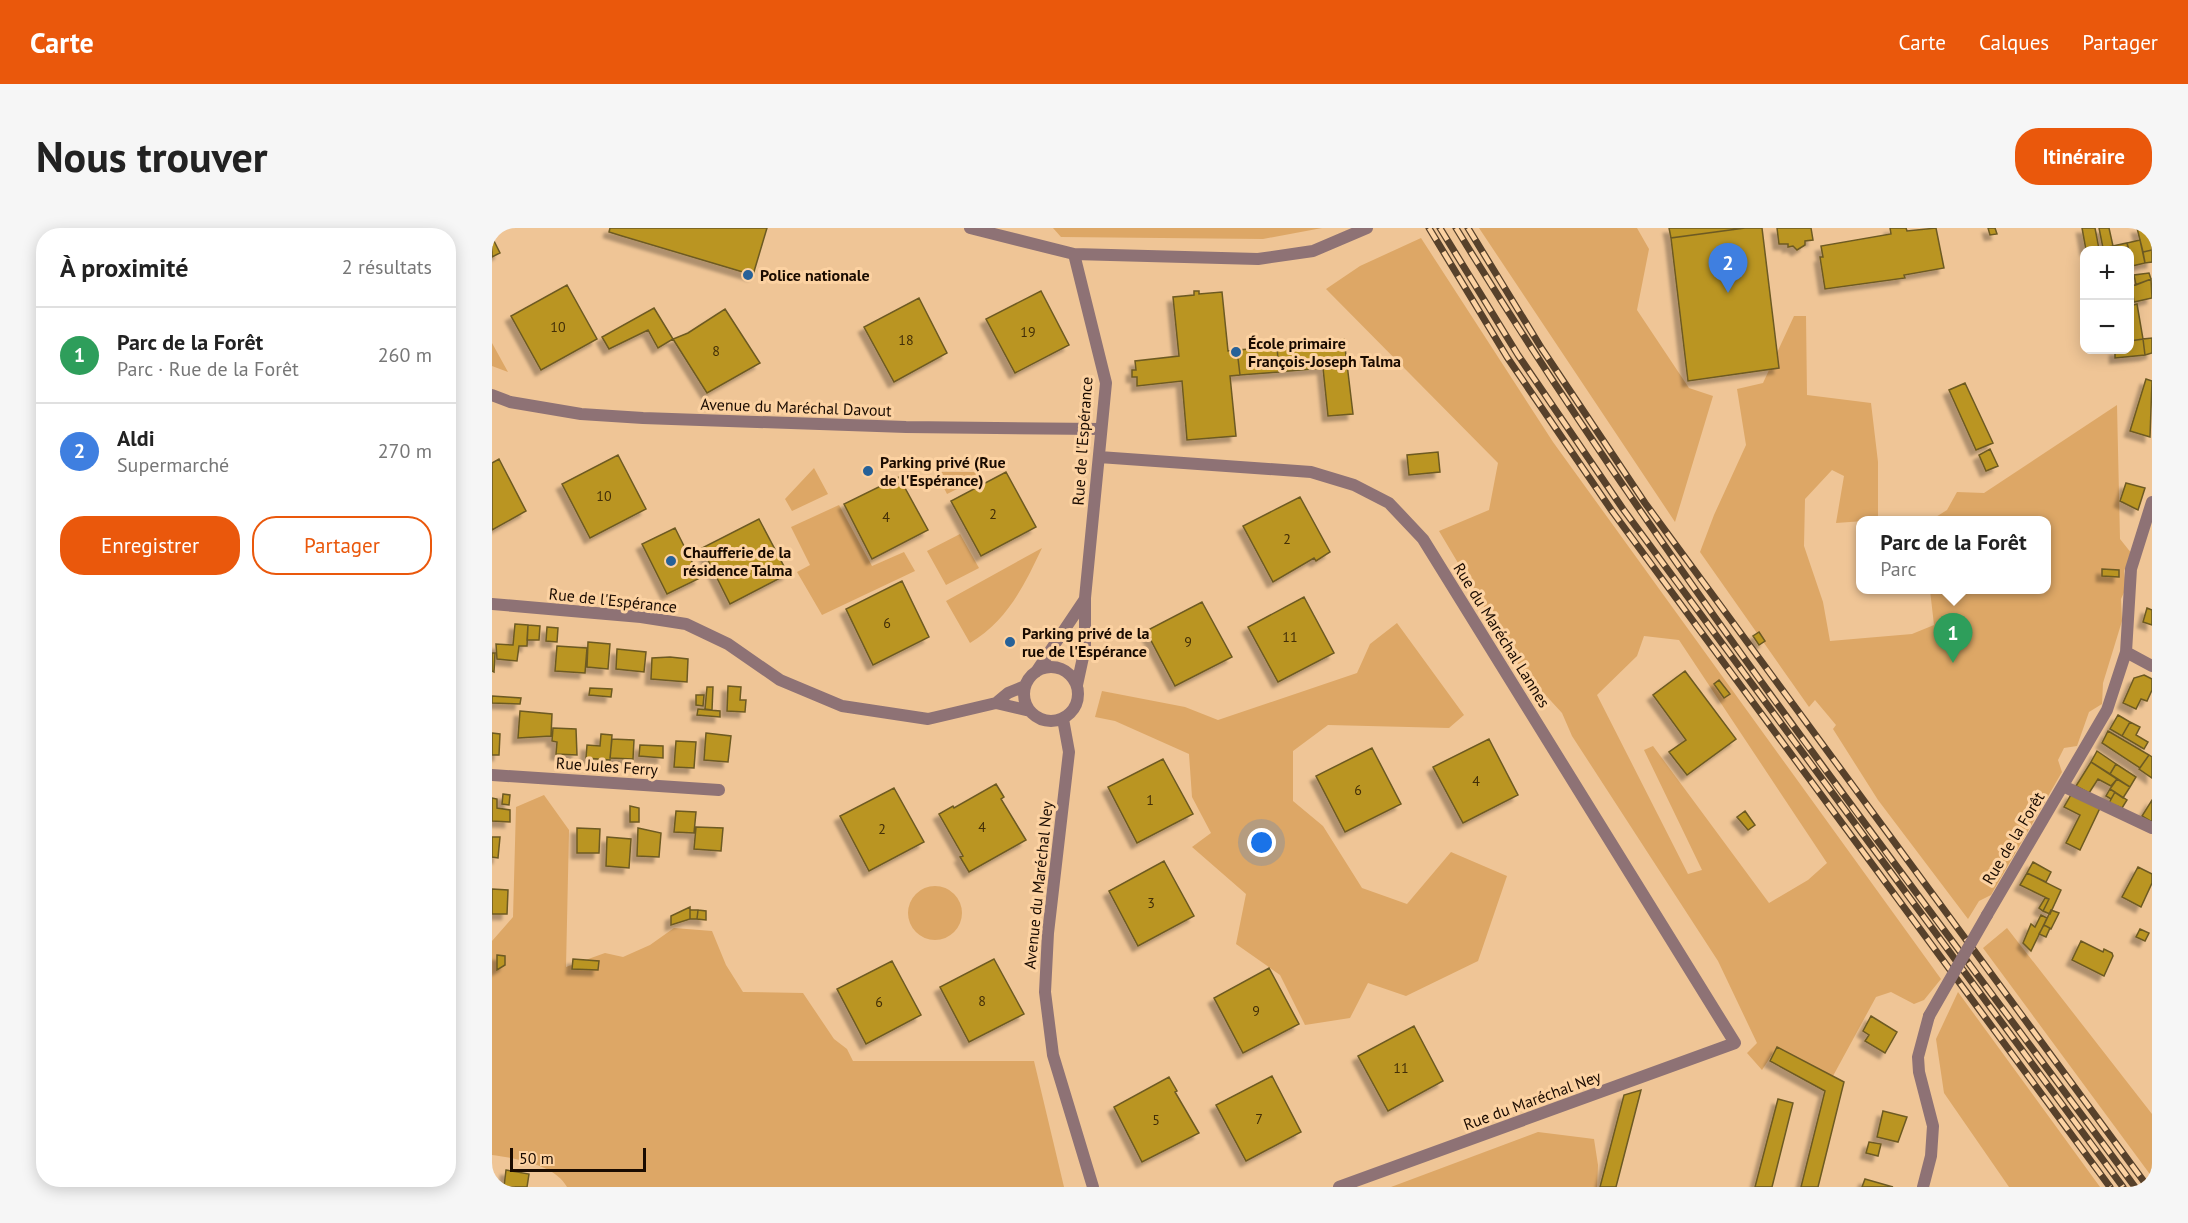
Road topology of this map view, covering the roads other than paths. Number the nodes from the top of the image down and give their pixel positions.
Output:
1 (970, 228) edge
2 (1367, 228) edge
3 (1074, 254) junction
4 (492, 395) edge
5 (1100, 429) junction
6 (1099, 457) junction
7 (2152, 501) edge
8 (1085, 598) junction
9 (492, 604) edge
10 (2126, 652) junction
11 (2152, 666) edge
12 (1036, 672) junction
13 (1077, 685) junction
14 (1025, 686) junction
15 (996, 703) junction
16 (1030, 711) junction
17 (1063, 719) junction
18 (492, 775) edge
19 (2063, 786) junction
20 (719, 790) dead end
21 (2152, 828) edge
22 (1735, 1043) joint
23 (1093, 1187) edge
24 (1339, 1187) edge
25 (1923, 1187) edge

1 - 3 street
2 - 3 street
3 - 5 street, Rue de l'Espérance
4 - 5 street, Avenue du Maréchal Davout
5 - 6 street, Rue de l'Espérance
6 - 8 street, Rue de l'Espérance
6 - 22 street, Rue du Maréchal Lannes
7 - 10 street, Rue de la Forêt
8 - 12 street, Rue de l'Espérance
8 - 13 street, Rue de l'Espérance
9 - 15 street, Rue de l'Espérance
10 - 11 street
10 - 19 street, Rue de la Forêt
12 - 13 street
12 - 14 street
13 - 17 street
14 - 15 street, Rue de l'Espérance
14 - 16 street
15 - 16 street, Rue de l'Espérance
16 - 17 street
17 - 23 street, Avenue du Maréchal Ney
18 - 20 street, Rue Jules Ferry
19 - 21 street
19 - 25 street, Rue de la Forêt, bridge
22 - 24 street, Rue du Maréchal Ney

